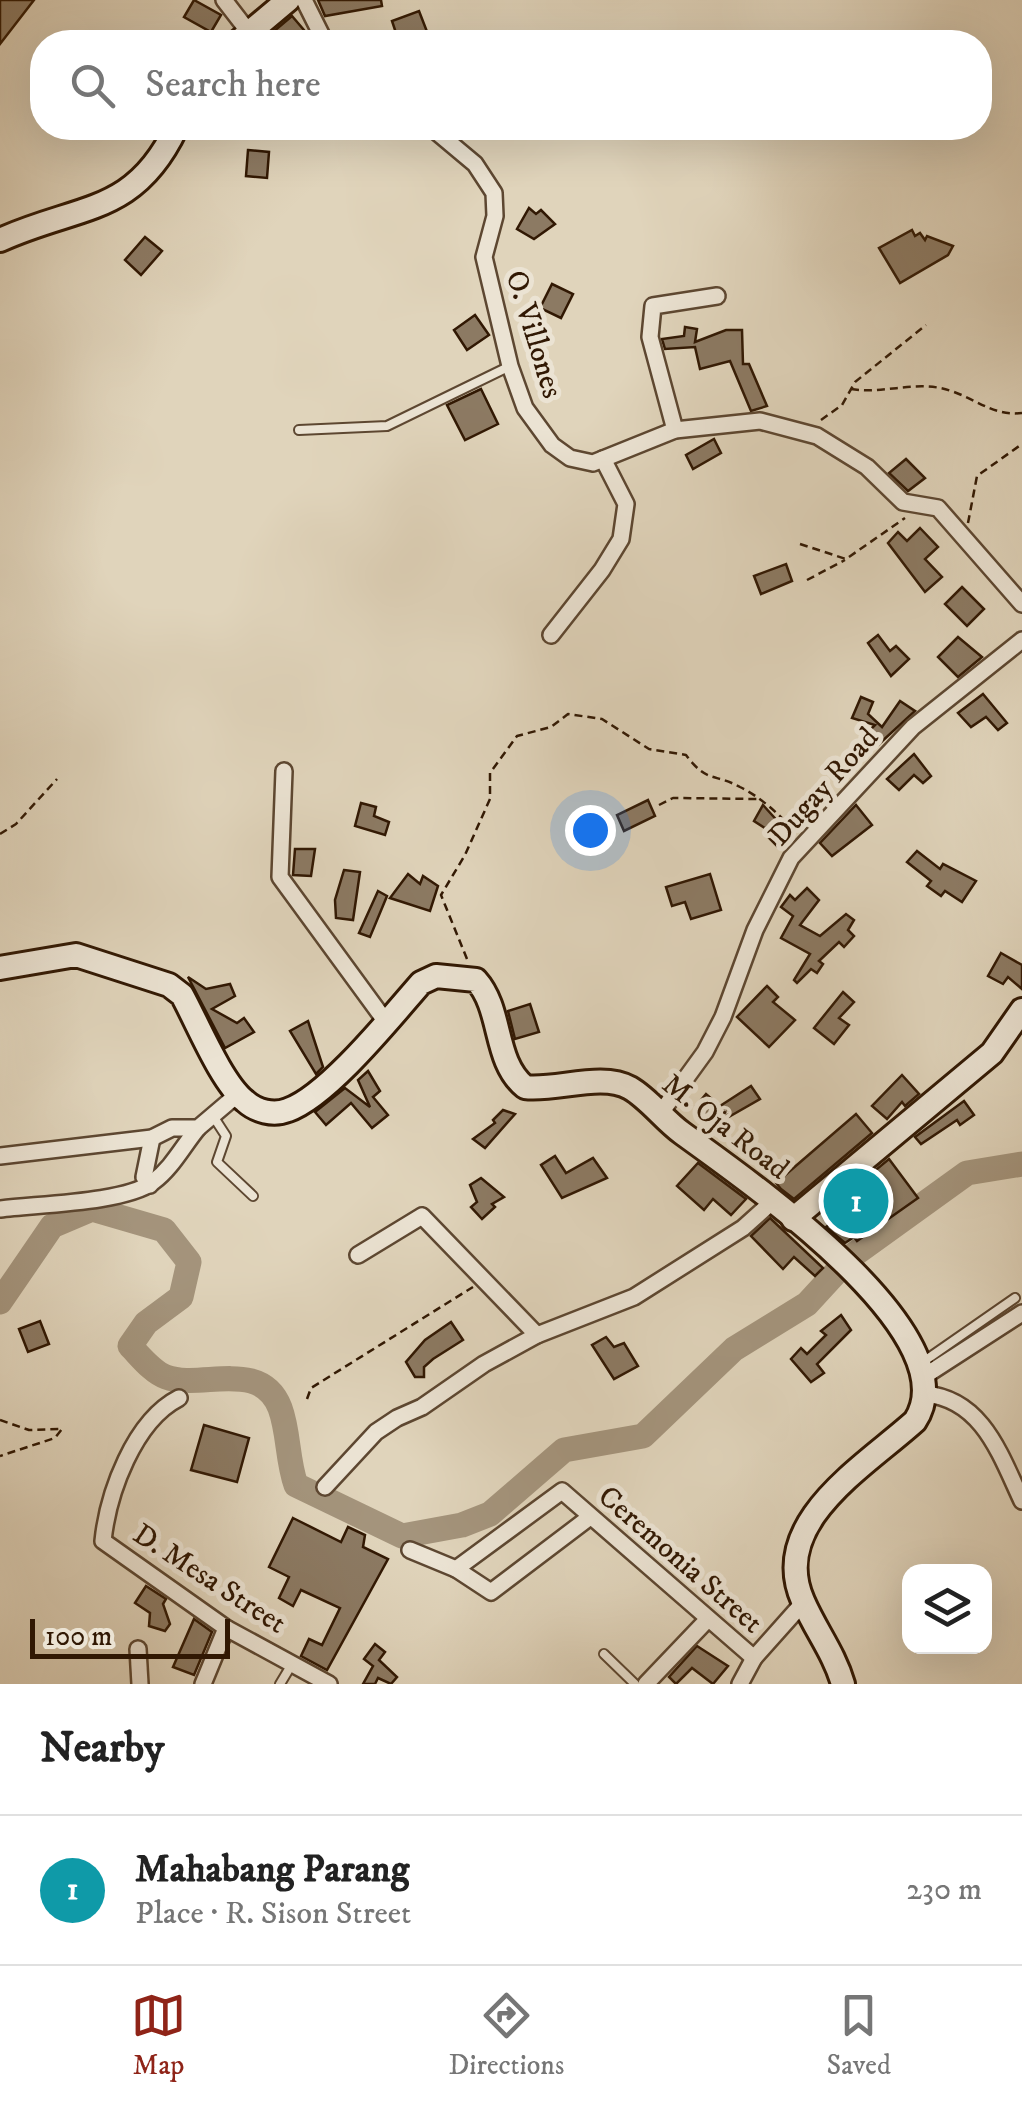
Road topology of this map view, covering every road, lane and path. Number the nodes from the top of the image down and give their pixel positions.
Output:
1 (224, 0) edge
2 (288, 0) edge
3 (304, 0) edge
4 (239, 30) edge
5 (252, 30) edge
6 (319, 30) edge
7 (169, 140) edge
8 (447, 140) edge
9 (0, 240) edge
10 (717, 296) dead end
11 (926, 325) dead end
12 (510, 366) junction
13 (851, 389) junction
14 (1022, 413) edge
15 (299, 430) dead end
16 (675, 430) junction
17 (817, 436) junction
18 (1022, 444) edge
19 (603, 459) junction
20 (889, 530) dead end
21 (965, 540) junction
22 (800, 544) dead end
23 (846, 559) junction
24 (806, 580) dead end
25 (1022, 604) edge
26 (550, 635) dead end
27 (1022, 640) edge
28 (284, 771) dead end
29 (58, 779) dead end
30 (758, 799) junction
31 (658, 805) dead end
32 (0, 834) edge
33 (804, 842) junction
34 (0, 968) edge
35 (476, 980) junction
36 (1022, 1010) edge
37 (386, 1022) junction
38 (238, 1094) junction
39 (660, 1114) junction
40 (212, 1116) junction
41 (198, 1128) junction
42 (152, 1138) junction
43 (0, 1156) edge
44 (150, 1185) junction
45 (253, 1196) dead end
46 (773, 1201) junction
47 (0, 1209) edge
48 (794, 1219) junction
49 (358, 1255) dead end
50 (489, 1283) junction
51 (1018, 1305) edge
52 (537, 1335) junction
53 (922, 1378) junction
54 (180, 1398) dead end
55 (308, 1399) dead end
56 (0, 1420) edge
57 (0, 1456) edge
58 (325, 1487) dead end
59 (1022, 1500) edge
60 (590, 1517) junction
61 (410, 1550) dead end
62 (456, 1569) junction
63 (803, 1603) junction
64 (708, 1619) junction
65 (226, 1628) junction
66 (138, 1649) dead end
67 (604, 1654) dead end
68 (754, 1658) junction
69 (292, 1664) junction
70 (140, 1684) edge
71 (202, 1684) edge
72 (280, 1684) edge
73 (329, 1684) edge
74 (634, 1684) edge
75 (646, 1684) edge
76 (740, 1684) edge
77 (843, 1684) edge

1 - 4 street
2 - 5 street
3 - 6 street
7 - 9 street
8 - 12 street, O. Villones
10 - 16 street
11 - 13 path
12 - 15 lane
12 - 19 street, O. Villones
13 - 14 path
13 - 17 path
16 - 17 street
16 - 19 street
17 - 21 street
18 - 21 path
19 - 26 street
20 - 23 path
21 - 25 street
22 - 23 path
23 - 24 path
27 - 33 street, Dugay Road
28 - 37 street
29 - 32 path
30 - 31 path
30 - 33 path
30 - 35 path
33 - 39 street, Dugay Road
34 - 38 street
35 - 37 street
35 - 39 street, M. Oja Road
36 - 48 street
37 - 38 street
38 - 40 street
39 - 46 street, M. Oja Road
40 - 41 street
40 - 45 lane
41 - 42 street
41 - 44 street
42 - 43 street
42 - 44 street
44 - 47 street
46 - 48 street, M. Oja Road
46 - 52 street
48 - 53 street, M. Oja Road
49 - 50 street
50 - 52 street
50 - 55 path
51 - 53 street
52 - 58 street
53 - 59 street
53 - 63 street
54 - 65 street, D. Mesa Street
56 - 57 path
60 - 62 street
60 - 62 street, Ceremonia Street
60 - 64 street, Ceremonia Street
61 - 62 street
63 - 68 street, Ceremonia Street
63 - 77 street
64 - 68 street, Ceremonia Street
64 - 75 street
65 - 69 street, D. Mesa Street
65 - 71 street
66 - 70 street
67 - 74 lane
68 - 76 street
69 - 72 lane
69 - 73 street, D. Mesa Street

